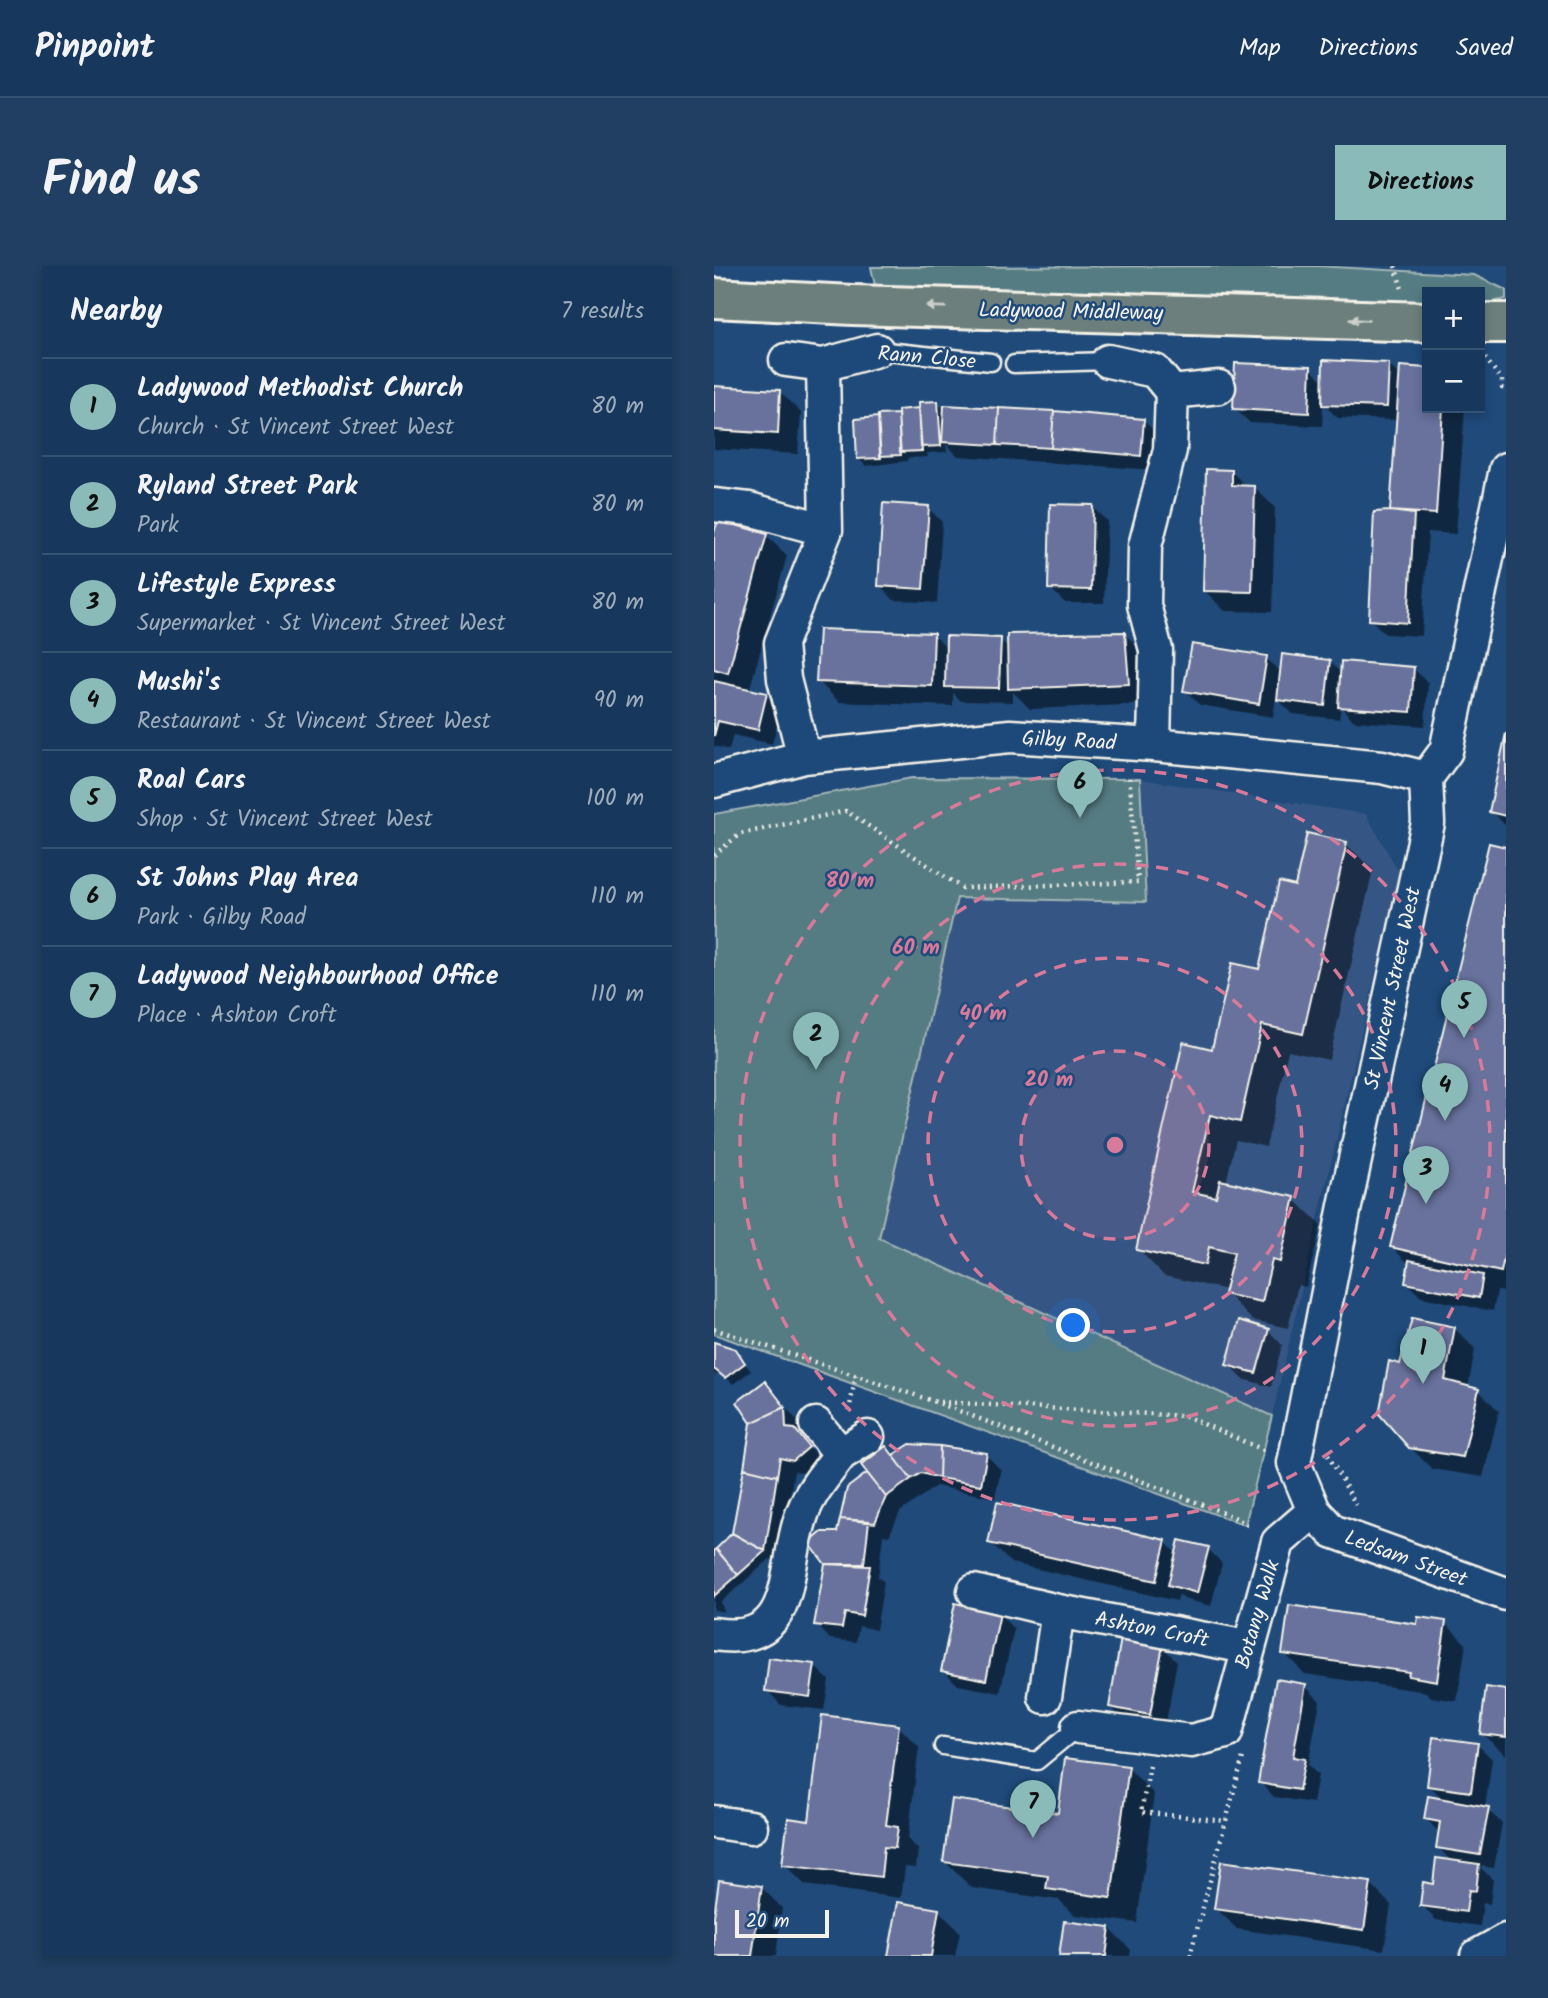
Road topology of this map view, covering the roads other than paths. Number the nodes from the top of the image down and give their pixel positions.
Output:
1 (714, 298) edge
2 (1422, 322) edge
3 (1485, 323) edge
4 (1506, 323) edge
5 (877, 350) joint
6 (786, 360) dead end
7 (1108, 361) joint
8 (991, 362) dead end
9 (1014, 364) dead end
10 (823, 365) junction
11 (1219, 387) dead end
12 (1172, 392) junction
13 (1506, 469) edge
14 (714, 505) edge
15 (826, 530) junction
16 (1496, 566) edge
17 (1140, 744) junction
18 (804, 757) junction
19 (1426, 778) junction
20 (714, 781) edge
21 (816, 1424) dead end
22 (868, 1437) dead end
23 (841, 1454) junction
24 (1314, 1511) junction
25 (974, 1591) dead end
26 (1506, 1594) edge
27 (1058, 1611) junction
28 (714, 1634) edge
29 (1247, 1647) junction
30 (1045, 1697) dead end
31 (1078, 1727) joint
32 (943, 1746) dead end
33 (714, 1822) edge
34 (751, 1828) dead end
35 (1506, 1940) edge
36 (1477, 1956) edge

2 -> 1 highway, Ladywood Middleway
3 - 4 highway
5 - 8 lane, Rann Close
5 - 10 street, Rann Close
6 - 10 street, Rann Close
7 - 9 lane
7 - 12 street
10 - 15 street
11 - 12 street
12 - 17 street
13 - 16 street
14 - 15 street
15 - 18 street
16 - 19 street
17 - 18 street, Gilby Road
17 - 19 street, Gilby Road
18 - 20 street, Gilby Road
19 - 24 street, St Vincent Street West
21 - 23 street
22 - 23 street
23 - 28 street
24 - 26 street, Ledsam Street
24 - 29 street, Botany Walk
25 - 27 street, Ashton Croft
27 - 29 street, Ashton Croft
27 - 30 street
29 - 31 street, Botany Walk
31 - 32 lane
33 - 34 street
35 - 36 street

